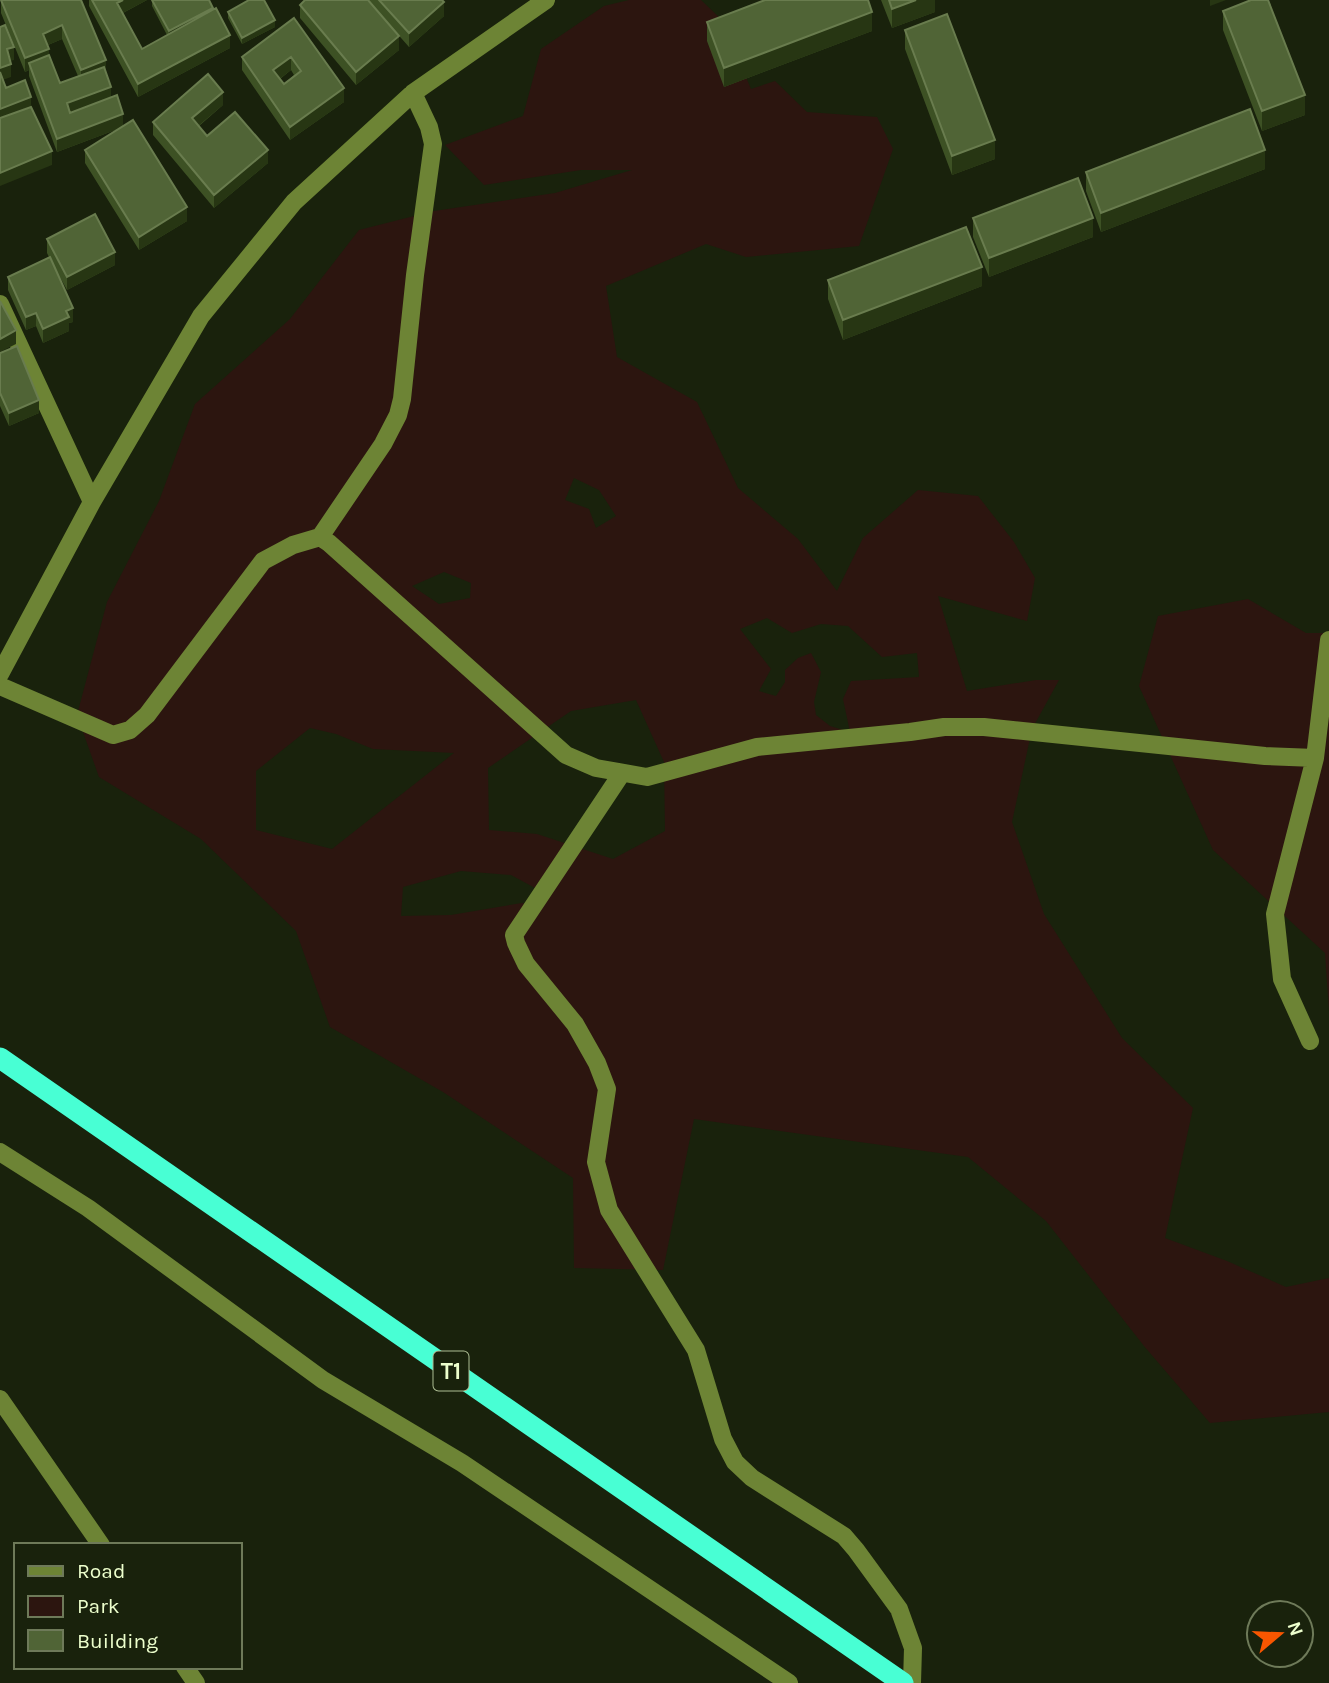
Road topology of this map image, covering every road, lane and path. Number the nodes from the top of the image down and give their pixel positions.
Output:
1 (546, 0) edge
2 (413, 93) junction
3 (0, 304) edge
4 (92, 502) junction
5 (320, 537) junction
6 (1329, 640) edge
7 (0, 674) edge
8 (0, 686) edge
9 (1315, 758) junction
10 (621, 773) junction
11 (1310, 1041) dead end
12 (0, 1058) edge
13 (0, 1152) edge
14 (0, 1399) edge
15 (100, 1543) edge
16 (789, 1683) edge
17 (903, 1683) edge
18 (912, 1683) edge

1 - 2 street
2 - 4 street
2 - 5 street
3 - 4 street
4 - 7 street
5 - 8 street
5 - 10 street
6 - 9 street
9 - 10 street
9 - 11 street
10 - 18 street
12 - 17 highway, T1
13 - 16 street
14 - 15 street

